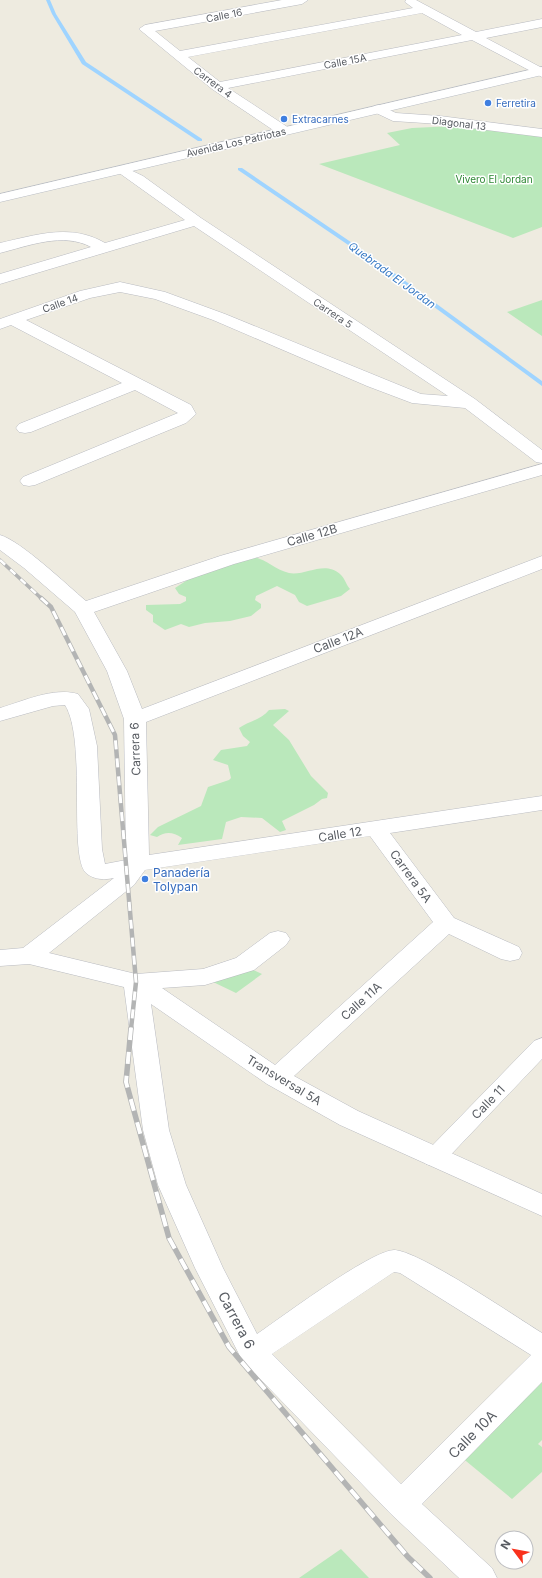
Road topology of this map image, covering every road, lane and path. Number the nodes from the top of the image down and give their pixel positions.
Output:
1 (302, 0) edge
2 (408, 0) edge
3 (425, 9) junction
4 (542, 23) edge
5 (145, 30) joint
6 (473, 37) junction
7 (178, 55) junction
8 (541, 75) edge
9 (217, 86) junction
10 (378, 109) junction
11 (393, 117) junction
12 (284, 131) junction
13 (542, 133) edge
14 (258, 137) junction
15 (273, 146) junction
16 (122, 170) junction
17 (138, 179) junction
18 (0, 198) edge
19 (0, 211) edge
20 (196, 222) junction
21 (0, 248) edge
22 (104, 249) junction
23 (0, 279) edge
24 (6, 322) edge
25 (136, 384) junction
26 (469, 403) junction
27 (25, 428) dead end
28 (542, 458) edge
29 (542, 469) edge
30 (28, 481) dead end
31 (0, 541) edge
32 (542, 562) edge
33 (83, 609) junction
34 (0, 715) edge
35 (135, 719) junction
36 (542, 803) edge
37 (376, 829) junction
38 (138, 864) junction
39 (446, 923) junction
40 (278, 939) dead end
41 (510, 953) dead end
42 (29, 956) junction
43 (0, 958) edge
44 (136, 982) junction
45 (542, 1046) edge
46 (276, 1078) junction
47 (434, 1158) junction
48 (542, 1206) edge
49 (542, 1347) edge
50 (252, 1352) junction
51 (542, 1363) edge
52 (401, 1504) junction
53 (481, 1578) edge

1 - 5 street, Calle 16
2 - 3 street
3 - 6 street
3 - 7 street
4 - 6 street, Calle 15A
5 - 7 street, Carrera 4
6 - 8 street
6 - 9 street, Calle 15A
7 - 9 street, Carrera 4
8 - 10 street, Avenida Los Patriotas
8 - 11 street, Avenida Los Patriotas
9 - 12 street, Carrera 4
10 - 11 street, Diagonal 13
10 - 12 street, Avenida Los Patriotas
11 - 13 street, Diagonal 13
11 - 15 street, Avenida Los Patriotas
12 - 14 street, Avenida Los Patriotas
14 - 15 street
14 - 16 street, Avenida Los Patriotas
15 - 17 street, Avenida Los Patriotas
16 - 17 street, Carrera 5
16 - 18 street, Avenida Los Patriotas
17 - 19 street, Avenida Los Patriotas
17 - 20 street, Carrera 5
20 - 22 street
20 - 26 street, Carrera 5
21 - 22 street
22 - 23 street
24 - 25 street
24 - 26 street, Calle 14
25 - 27 street
25 - 30 street
26 - 28 street, Carrera 5
29 - 33 street, Calle 12B
31 - 33 street, Carrera 6
32 - 35 street, Calle 12A
33 - 35 street, Carrera 6
34 - 38 street, Calle 12
35 - 38 street, Carrera 6
36 - 37 street, Calle 12
37 - 38 street, Calle 12
37 - 39 street, Carrera 5A
38 - 42 street
39 - 41 street
39 - 46 street, Calle 11A
40 - 44 street
42 - 43 street
42 - 44 street, Transversal 5A
44 - 46 street, Transversal 5A
44 - 50 street, Carrera 6
45 - 47 street, Calle 11
46 - 47 street, Transversal 5A
47 - 48 street, Transversal 5A
49 - 50 street
50 - 52 street, Carrera 6
51 - 52 street, Calle 10A
52 - 53 street, Carrera 6

